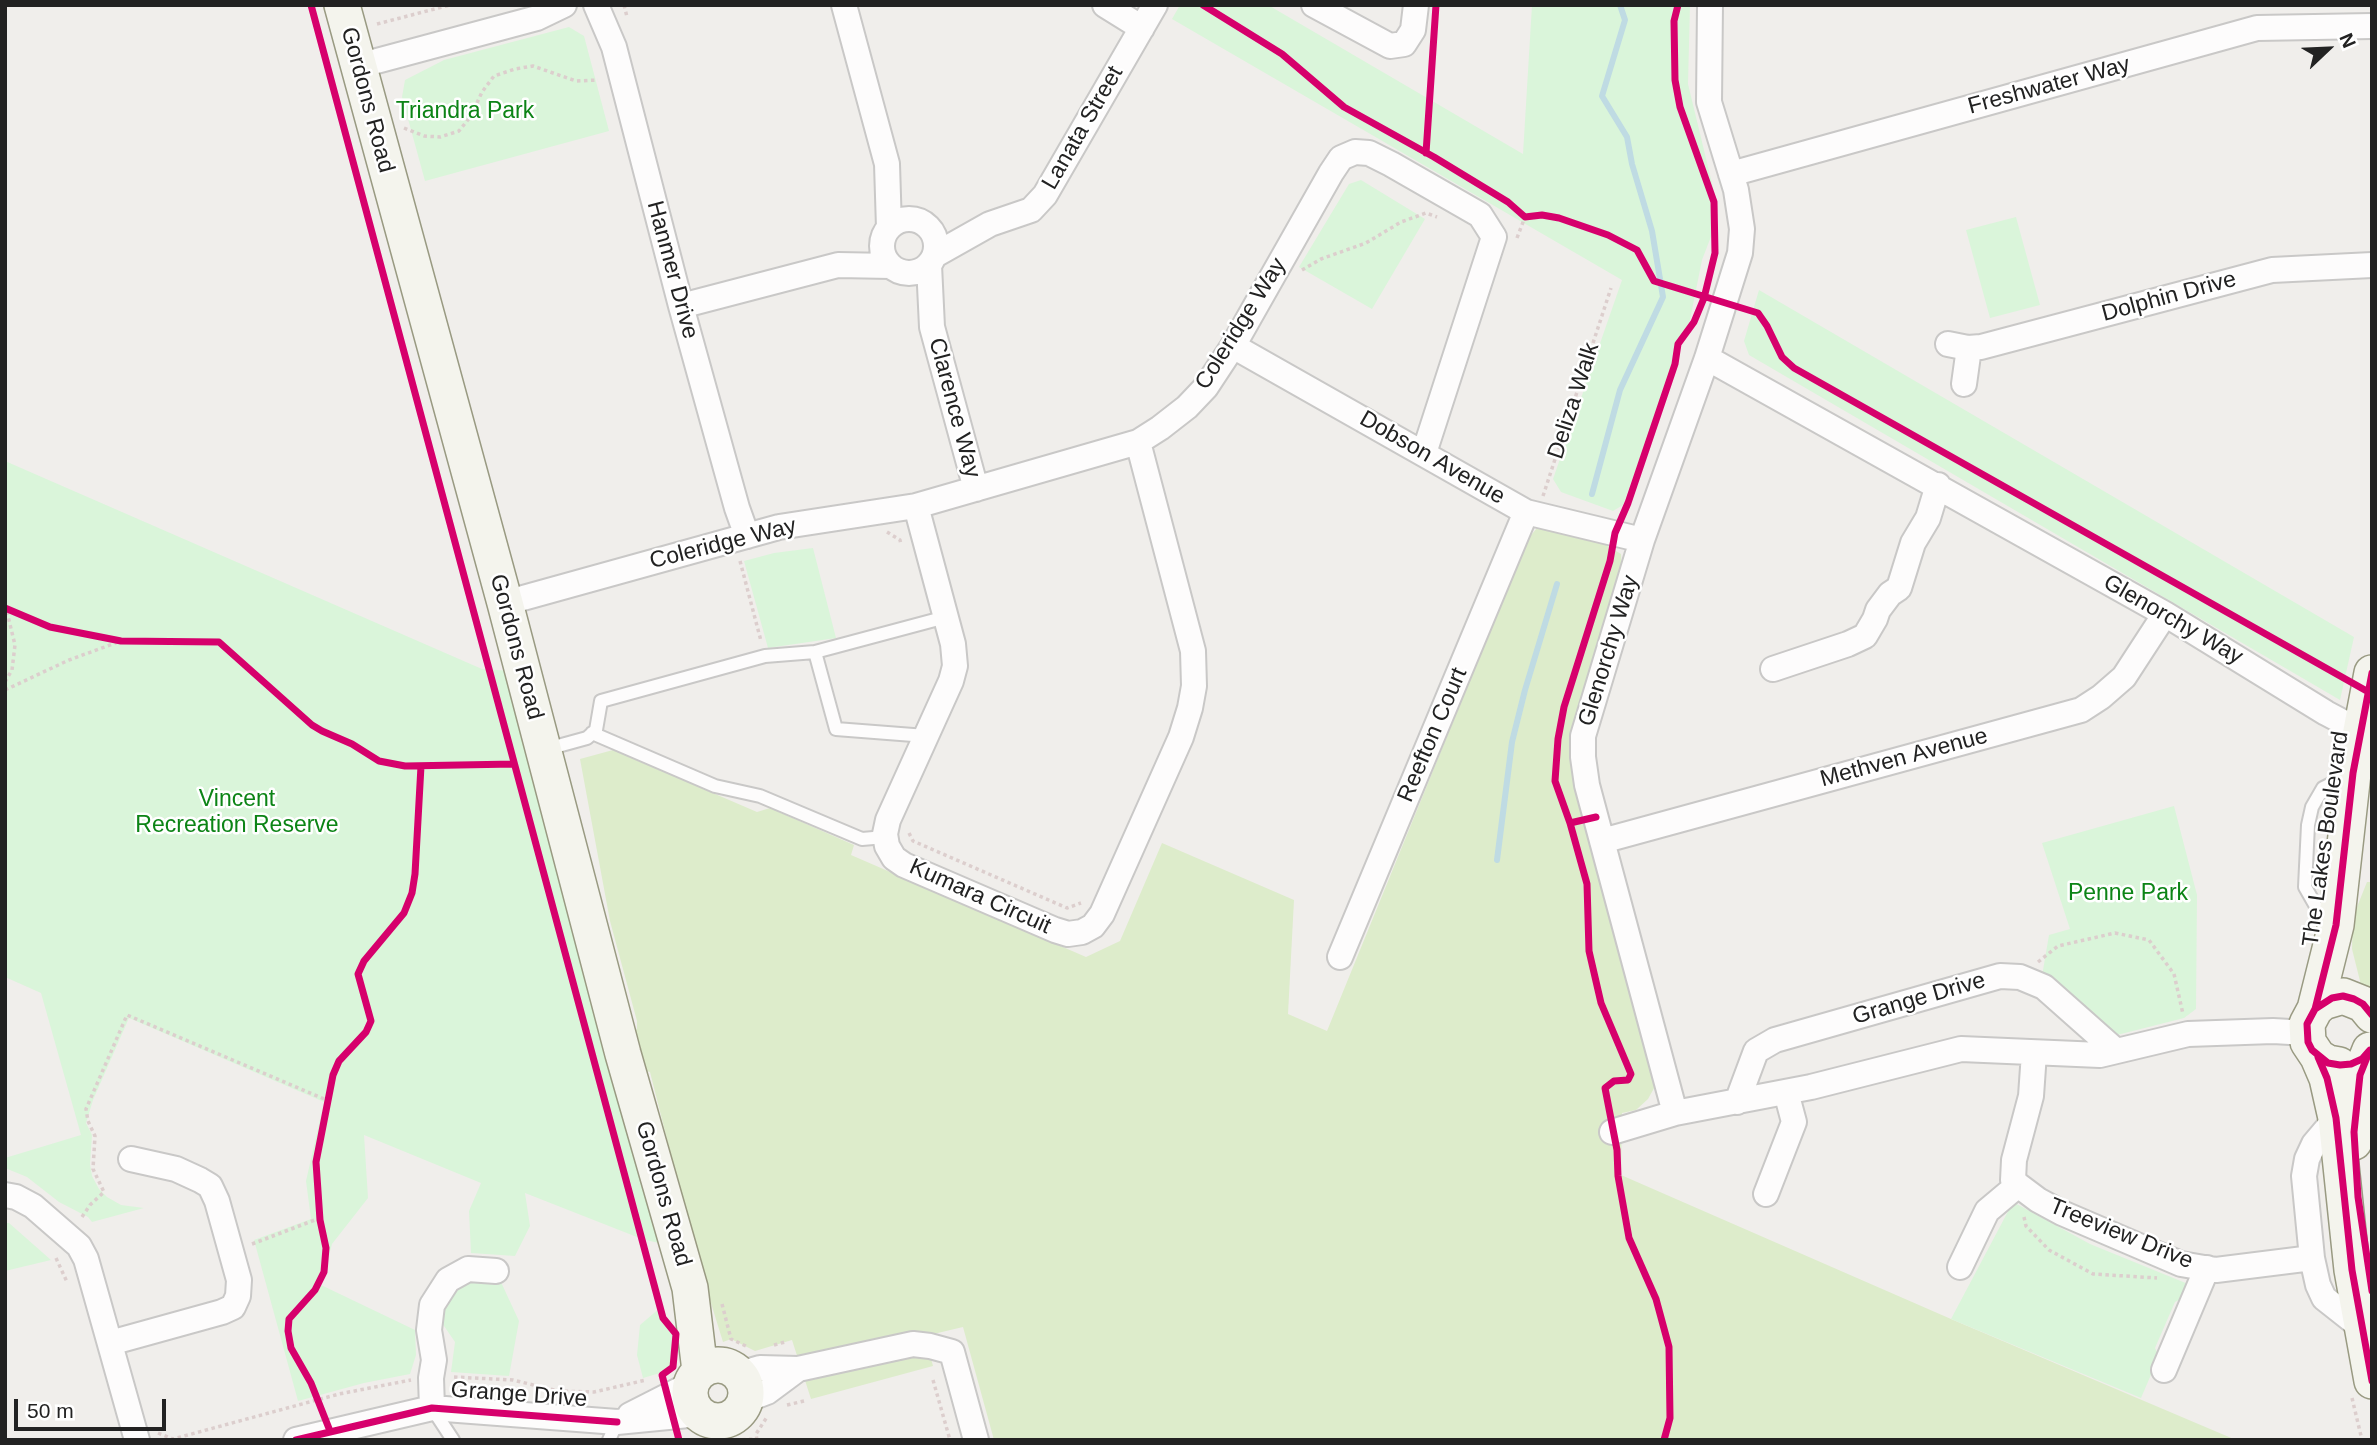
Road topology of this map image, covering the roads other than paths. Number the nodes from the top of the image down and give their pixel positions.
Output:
1 (342, 5) edge
2 (564, 5) edge
3 (596, 5) edge
4 (844, 5) edge
5 (1105, 5) edge
6 (1155, 5) edge
7 (1314, 5) edge
8 (1416, 5) edge
9 (1710, 5) edge
10 (2372, 26) edge
11 (1142, 28) junction
12 (358, 66) junction
13 (887, 164) junction
14 (1731, 174) junction
15 (923, 223) junction
16 (990, 225) junction
17 (886, 232) junction
18 (932, 260) junction
19 (838, 265) junction
20 (2372, 265) edge
21 (895, 269) junction
22 (681, 306) junction
23 (932, 327) junction
24 (1233, 345) junction
25 (1707, 358) junction
26 (1965, 384) dead end
27 (1138, 442) junction
28 (1424, 453) junction
29 (1938, 485) junction
30 (976, 489) junction
31 (916, 506) junction
32 (1532, 513) junction
33 (1643, 540) junction
34 (743, 547) junction
35 (505, 603) junction
36 (2165, 614) junction
37 (946, 617) junction
38 (815, 652) junction
39 (1773, 669) dead end
40 (2363, 730) edge
41 (592, 733) junction
42 (926, 736) junction
43 (543, 750) junction
44 (897, 834) junction
45 (1602, 841) junction
46 (2336, 925) junction
47 (1339, 957) dead end
48 (2367, 1010) edge
49 (2313, 1033) junction
50 (2371, 1048) edge
51 (2115, 1050) junction
52 (2034, 1053) junction
53 (1786, 1092) junction
54 (1737, 1102) junction
55 (1675, 1113) junction
56 (2336, 1118) junction
57 (1612, 1132) dead end
58 (131, 1159) dead end
59 (2018, 1185) junction
60 (1766, 1194) dead end
61 (5, 1195) edge
62 (2312, 1258) junction
63 (1960, 1266) dead end
64 (2207, 1268) junction
65 (496, 1271) dead end
66 (2372, 1291) edge
67 (2361, 1328) junction
68 (110, 1343) junction
69 (2164, 1370) dead end
70 (2372, 1381) edge
71 (432, 1408) junction
72 (718, 1408) edge
73 (613, 1431) edge
74 (147, 1436) edge
75 (331, 1436) edge
76 (296, 1440) edge
77 (453, 1440) edge
78 (976, 1440) edge

1 - 12 street, Gordons Road
2 - 12 street
3 - 22 street, Hanmer Drive
4 - 13 street
5 - 11 street
6 - 11 street, Lanata Street
7 - 8 street
9 - 14 street, Glenorchy Way
10 - 14 street, Freshwater Way
11 - 16 street, Lanata Street
12 - 35 street, Gordons Road
13 - 15 street
13 - 17 street
14 - 25 street, Glenorchy Way
15 - 16 street, Lanata Street
15 - 17 street
15 - 18 street
16 - 18 street, Lanata Street
17 - 19 street
17 - 21 street
18 - 21 street
18 - 23 street, Clarence Way
19 - 21 street
19 - 22 street
20 - 26 street, Dolphin Drive
21 - 23 street, Clarence Way
22 - 34 street, Hanmer Drive
23 - 30 street, Clarence Way
24 - 27 street, Coleridge Way
24 - 28 street, Dobson Avenue
24 - 28 street, Coleridge Way
25 - 29 street, Glenorchy Way
25 - 33 street, Glenorchy Way
27 - 30 street, Coleridge Way
27 - 44 street, Kumara Circuit
28 - 32 street, Dobson Avenue
29 - 36 street, Glenorchy Way
29 - 39 street
30 - 31 street, Coleridge Way
31 - 34 street, Coleridge Way
31 - 37 street
32 - 33 street, Dobson Avenue
32 - 47 street, Reefton Court
33 - 45 street, Glenorchy Way
34 - 35 street, Coleridge Way
35 - 43 street, Gordons Road
36 - 40 street, Glenorchy Way
36 - 45 street, Methven Avenue
37 - 38 lane
37 - 42 street
38 - 41 lane
38 - 42 lane
40 - 46 street, The Lakes Boulevard
41 - 43 lane
41 - 44 lane
42 - 44 street
43 - 72 street, Gordons Road
45 - 55 street, Glenorchy Way
46 - 48 street, The Lakes Boulevard
46 - 49 street, The Lakes Boulevard
48 - 49 street
49 - 50 street
49 - 51 street
49 - 56 street
50 - 66 street
51 - 52 street
51 - 54 street, Grange Drive
52 - 53 street
52 - 59 street
53 - 54 street
53 - 60 street
54 - 55 street
55 - 57 street
56 - 62 street
56 - 67 street
58 - 68 street
59 - 63 street
59 - 64 street, Treeview Drive
61 - 68 street
62 - 64 street, Treeview Drive
62 - 67 street
64 - 69 street
65 - 71 street
67 - 70 street
68 - 74 street
71 - 73 street, Grange Drive
71 - 75 street, Grange Drive
71 - 77 lane
72 - 73 street, Grange Drive
72 - 73 street, Grange Drive
72 - 78 street
75 - 76 street, Grange Drive

